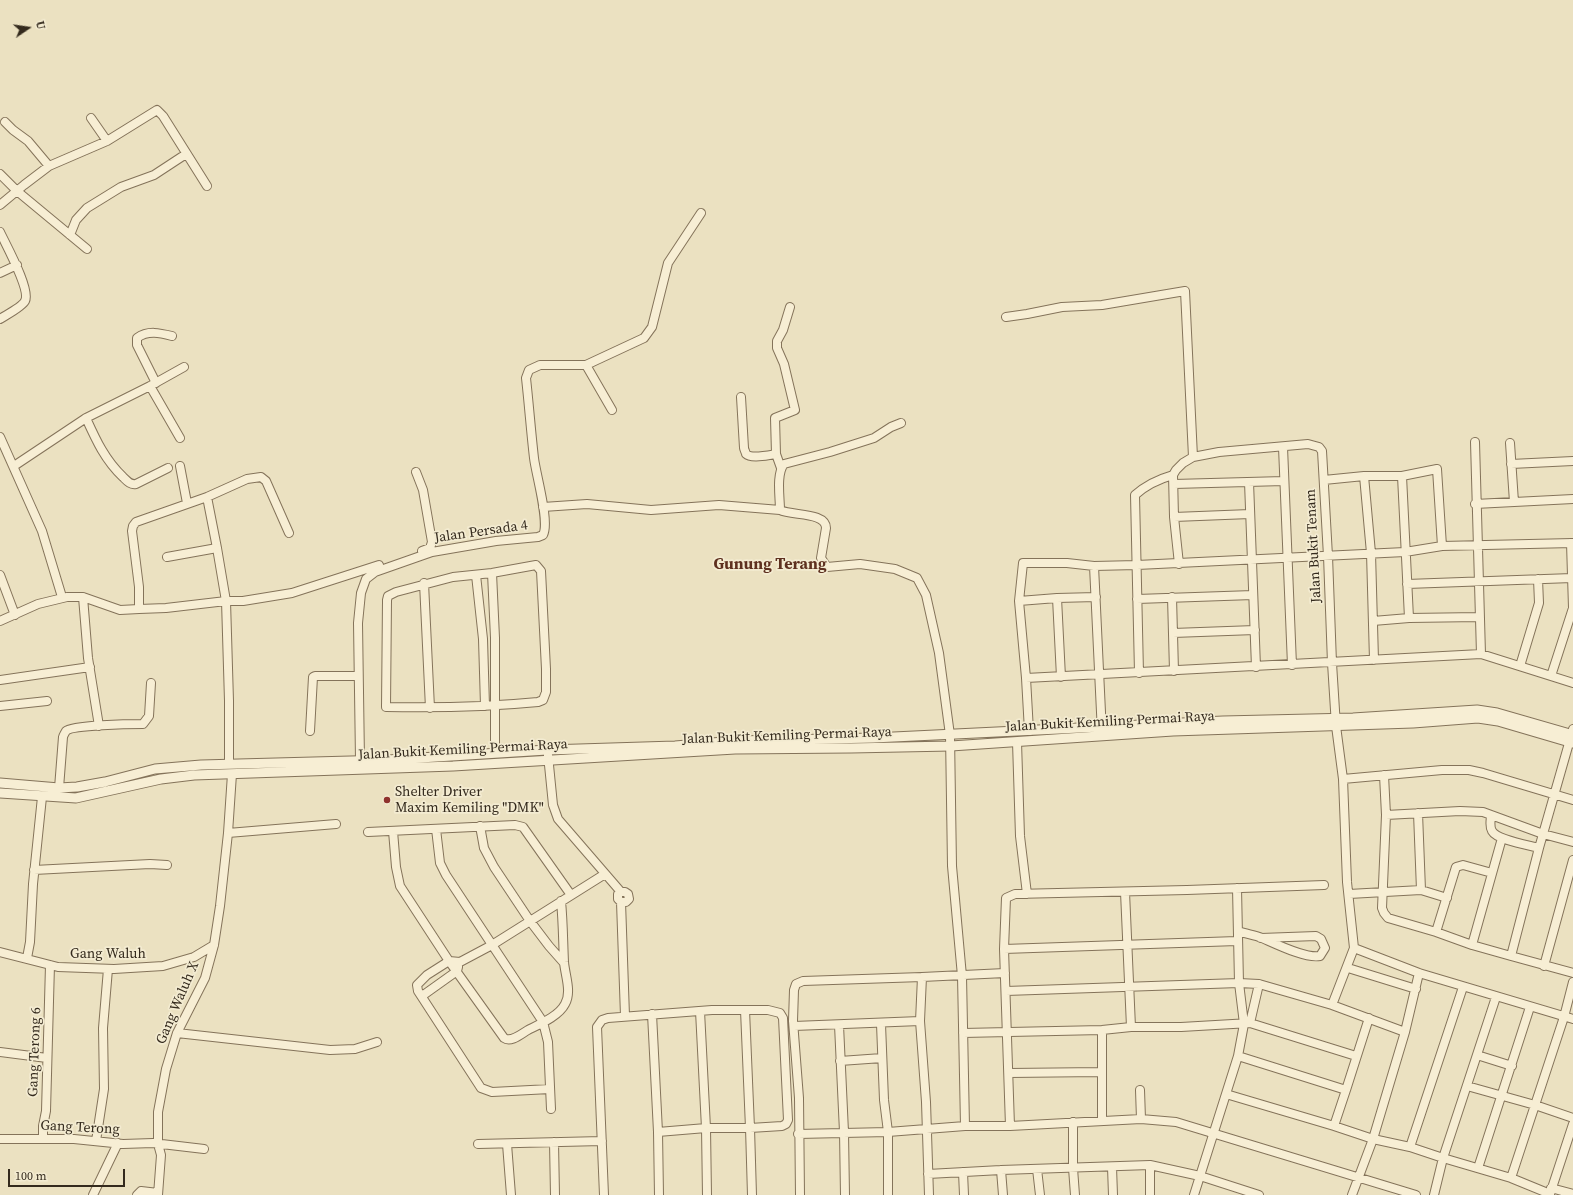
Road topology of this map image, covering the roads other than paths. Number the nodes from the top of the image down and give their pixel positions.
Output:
1 (92, 118) dead end
2 (6, 122) dead end
3 (107, 141) junction
4 (186, 154) junction
5 (50, 166) junction
6 (0, 174) edge
7 (207, 186) dead end
8 (17, 191) junction
9 (0, 205) edge
10 (701, 213) dead end
11 (0, 232) edge
12 (70, 235) junction
13 (87, 249) dead end
14 (16, 265) junction
15 (0, 273) edge
16 (790, 307) dead end
17 (1006, 316) dead end
18 (0, 319) edge
19 (172, 336) dead end
20 (586, 365) junction
21 (184, 368) dead end
22 (153, 384) junction
23 (741, 397) dead end
24 (612, 410) dead end
25 (86, 418) junction
26 (901, 423) dead end
27 (0, 437) edge
28 (180, 438) dead end
29 (1475, 442) dead end
30 (1510, 443) dead end
31 (1283, 447) junction
32 (776, 454) junction
33 (1194, 457) junction
34 (1573, 461) edge
35 (1511, 464) junction
36 (14, 466) junction
37 (180, 466) dead end
38 (168, 468) dead end
39 (781, 468) junction
40 (416, 472) dead end
41 (1173, 475) junction
42 (1364, 476) junction
43 (1402, 476) junction
44 (1324, 480) junction
45 (1284, 481) junction
46 (1249, 482) junction
47 (1174, 484) junction
48 (207, 497) junction
49 (1573, 499) edge
50 (1514, 502) junction
51 (187, 503) junction
52 (1476, 504) junction
53 (543, 507) junction
54 (780, 510) junction
55 (1250, 514) junction
56 (1174, 517) junction
57 (289, 533) dead end
58 (1572, 543) edge
59 (1442, 546) junction
60 (1477, 547) junction
61 (217, 548) junction
62 (1405, 552) junction
63 (1371, 553) junction
64 (1328, 556) junction
65 (167, 557) dead end
66 (1287, 559) junction
67 (1252, 560) junction
68 (1179, 564) junction
69 (1137, 565) junction
70 (1094, 566) junction
71 (492, 573) junction
72 (0, 575) edge
73 (476, 576) junction
74 (1572, 578) edge
75 (1538, 579) junction
76 (1478, 581) junction
77 (424, 583) junction
78 (1407, 584) junction
79 (1254, 595) junction
80 (1096, 597) junction
81 (62, 598) junction
82 (83, 598) junction
83 (1057, 598) junction
84 (1172, 598) junction
85 (1137, 599) junction
86 (226, 601) junction
87 (1019, 601) junction
88 (139, 609) junction
89 (15, 614) junction
90 (1479, 617) junction
91 (1409, 618) junction
92 (0, 621) edge
93 (1373, 621) junction
94 (1254, 630) junction
95 (1173, 633) junction
96 (495, 638) junction
97 (482, 639) junction
98 (1481, 654) junction
99 (1374, 660) junction
100 (1332, 663) junction
101 (1292, 665) junction
102 (1520, 666) junction
103 (90, 667) junction
104 (1256, 667) junction
105 (1174, 671) junction
106 (1139, 673) junction
107 (1100, 675) junction
108 (358, 676) junction
109 (1551, 676) junction
110 (1060, 677) junction
111 (1026, 678) junction
112 (0, 680) edge
113 (151, 683) dead end
114 (1573, 683) edge
115 (47, 701) dead end
116 (0, 706) edge
117 (485, 706) junction
118 (495, 706) junction
119 (430, 708) junction
120 (1336, 722) junction
121 (99, 726) junction
122 (310, 732) dead end
123 (1029, 732) junction
124 (1102, 732) junction
125 (950, 735) junction
126 (1572, 737) edge
127 (1017, 742) junction
128 (951, 746) junction
129 (547, 750) junction
130 (495, 753) junction
131 (548, 760) junction
132 (229, 764) junction
133 (361, 765) junction
134 (232, 774) junction
135 (1384, 775) junction
136 (118, 778) junction
137 (1343, 779) junction
138 (0, 783) edge
139 (59, 788) junction
140 (120, 788) junction
141 (0, 793) edge
142 (1555, 795) junction
143 (42, 796) junction
144 (1573, 800) edge
145 (1418, 813) junction
146 (1386, 815) junction
147 (1491, 815) junction
148 (336, 824) dead end
149 (480, 826) junction
150 (436, 829) junction
151 (393, 831) junction
152 (368, 832) dead end
153 (228, 833) junction
154 (1543, 834) junction
155 (1502, 838) junction
156 (1573, 842) edge
157 (1539, 848) junction
158 (1573, 860) edge
159 (167, 865) dead end
160 (34, 870) junction
161 (1492, 873) junction
162 (605, 874) junction
163 (1324, 885) dead end
164 (1237, 888) junction
165 (1422, 890) junction
166 (1125, 892) junction
167 (1383, 892) junction
168 (1027, 894) junction
169 (1349, 894) junction
170 (571, 895) junction
171 (1447, 898) junction
172 (561, 901) junction
173 (530, 921) junction
174 (1238, 931) junction
175 (1436, 932) junction
176 (1261, 938) junction
177 (1238, 942) junction
178 (214, 945) junction
179 (492, 945) junction
180 (1127, 945) junction
181 (1472, 945) junction
182 (1354, 948) junction
183 (1004, 949) junction
184 (0, 952) edge
185 (1511, 956) junction
186 (27, 958) junction
187 (449, 961) junction
188 (460, 962) junction
189 (564, 963) junction
190 (50, 964) junction
191 (1544, 966) junction
192 (1348, 968) junction
193 (108, 969) junction
194 (457, 971) junction
195 (1419, 972) junction
196 (1005, 973) junction
197 (1573, 973) edge
198 (962, 976) junction
199 (922, 977) junction
200 (1573, 982) edge
201 (1239, 983) junction
202 (1259, 984) junction
203 (1129, 987) junction
204 (1464, 987) junction
205 (1416, 990) junction
206 (1006, 991) junction
207 (422, 996) junction
208 (1496, 997) junction
209 (1332, 1005) junction
210 (1530, 1007) junction
211 (745, 1010) junction
212 (700, 1011) junction
213 (652, 1014) junction
214 (625, 1016) junction
215 (1564, 1017) junction
216 (1368, 1018) junction
217 (1573, 1019) edge
218 (920, 1021) junction
219 (543, 1022) junction
220 (881, 1024) junction
221 (1247, 1024) junction
222 (839, 1025) junction
223 (794, 1026) junction
224 (1131, 1027) junction
225 (1102, 1030) junction
226 (1405, 1032) junction
227 (177, 1033) junction
228 (963, 1033) junction
229 (1008, 1033) junction
230 (377, 1042) dead end
231 (0, 1052) edge
232 (1477, 1055) junction
233 (1238, 1056) junction
234 (1356, 1056) junction
235 (47, 1058) junction
236 (882, 1058) junction
237 (840, 1061) junction
238 (1512, 1066) junction
239 (1101, 1072) junction
240 (1009, 1073) junction
241 (1467, 1086) junction
242 (550, 1089) junction
243 (1140, 1090) dead end
244 (1346, 1090) junction
245 (1226, 1094) junction
246 (1502, 1097) junction
247 (1535, 1105) junction
248 (551, 1109) dead end
249 (1573, 1118) edge
250 (1141, 1119) junction
251 (1102, 1121) junction
252 (1073, 1122) junction
253 (1573, 1124) edge
254 (965, 1126) junction
255 (1010, 1126) junction
256 (1334, 1126) junction
257 (706, 1128) junction
258 (750, 1128) junction
259 (927, 1128) junction
260 (658, 1132) junction
261 (844, 1132) junction
262 (888, 1132) junction
263 (1214, 1132) junction
264 (798, 1134) junction
265 (0, 1139) edge
266 (43, 1139) junction
267 (1373, 1139) junction
268 (96, 1141) junction
269 (602, 1141) junction
270 (554, 1142) junction
271 (118, 1143) junction
272 (158, 1144) junction
273 (478, 1144) dead end
274 (507, 1144) junction
275 (1410, 1147) junction
276 (204, 1149) dead end
277 (1443, 1158) junction
278 (1150, 1165) junction
279 (1112, 1167) junction
280 (1073, 1168) junction
281 (1478, 1168) junction
282 (1037, 1169) junction
283 (1002, 1170) junction
284 (964, 1172) junction
285 (928, 1174) junction
286 (1200, 1176) junction
287 (1358, 1178) junction
288 (1511, 1178) junction
289 (1550, 1192) edge
290 (158, 1194) edge
291 (1573, 1194) edge
292 (93, 1195) edge
293 (137, 1195) edge
294 (511, 1195) edge
295 (555, 1195) edge
296 (604, 1195) edge
297 (659, 1195) edge
298 (707, 1195) edge
299 (752, 1195) edge
300 (800, 1195) edge
301 (845, 1195) edge
302 (888, 1195) edge
303 (929, 1195) edge
304 (964, 1195) edge
305 (1003, 1195) edge
306 (1040, 1195) edge
307 (1076, 1195) edge
308 (1113, 1195) edge
309 (1150, 1195) edge
310 (1194, 1195) edge
311 (1259, 1195) edge
312 (1352, 1195) edge
313 (1416, 1195) edge
314 (1434, 1195) edge

1 - 3 street
2 - 5 street
3 - 4 street
3 - 5 street
4 - 7 street
4 - 12 street
5 - 8 street
6 - 8 street
8 - 9 street
8 - 12 street
10 - 20 street
11 - 14 street
12 - 13 street
14 - 15 street
14 - 18 street
16 - 32 street
17 - 33 street
19 - 22 street
20 - 24 street
20 - 53 street, Jalan Persada 4
21 - 22 street
22 - 25 street
22 - 28 street
23 - 32 street
25 - 36 street
25 - 38 street
26 - 39 street
27 - 36 street
29 - 52 street
30 - 35 street
31 - 33 street, Jalan Bukit Tenam
31 - 44 street, Jalan Bukit Tenam
31 - 45 street
32 - 39 street
33 - 41 street
34 - 35 street
35 - 50 street
36 - 81 street
37 - 51 street
39 - 54 street
40 - 86 street
41 - 47 street
41 - 69 street
42 - 43 street
42 - 44 street
42 - 63 street
43 - 59 street
43 - 62 street
44 - 64 street, Jalan Bukit Tenam
45 - 46 street
45 - 66 street
46 - 47 street
46 - 55 street
47 - 56 street
48 - 51 street
48 - 57 street
48 - 61 street
49 - 50 street
50 - 52 street
51 - 88 street
52 - 60 street
53 - 54 street
53 - 108 street, Jalan Persada 4
54 - 125 street
55 - 56 street
55 - 67 street
56 - 68 street
58 - 60 street
58 - 74 street
59 - 60 street
59 - 62 street
60 - 76 street
61 - 65 street
61 - 86 street
62 - 63 street
62 - 78 street
63 - 64 street
63 - 93 street
64 - 66 street
64 - 100 street, Jalan Bukit Tenam
66 - 67 street
66 - 101 street
67 - 68 street
67 - 79 street
68 - 69 street
69 - 70 street
69 - 85 street
70 - 80 street
70 - 87 street
71 - 73 street
71 - 96 street
71 - 118 street
72 - 89 street
73 - 77 street
73 - 97 street
74 - 75 street
74 - 109 street
75 - 76 street
75 - 102 street
76 - 78 street
76 - 90 street
77 - 119 street
77 - 119 street
78 - 91 street
79 - 84 street
79 - 94 street
80 - 83 street
80 - 107 street
81 - 82 street
81 - 89 street
82 - 88 street
82 - 103 street
83 - 87 street
83 - 110 street
84 - 85 street
84 - 95 street
85 - 106 street
86 - 88 street
86 - 132 street
87 - 111 street
89 - 92 street
90 - 91 street
90 - 98 street
91 - 93 street
93 - 99 street
94 - 95 street
94 - 104 street
95 - 105 street
96 - 97 street
96 - 118 street
97 - 117 street
98 - 99 street
98 - 102 street
99 - 100 street
100 - 101 street
100 - 120 street, Jalan Bukit Tenam
101 - 104 street
102 - 109 street
103 - 112 street
103 - 121 street
104 - 105 street
105 - 106 street
106 - 107 street
107 - 110 street
107 - 124 street
108 - 122 street
108 - 133 street, Jalan Persada 4
109 - 114 street
110 - 111 street
111 - 123 street
113 - 121 street
115 - 116 street
117 - 118 street
117 - 119 street
118 - 130 street
120 - 124 street, Jalan Bukit Kemiling Permai Raya
120 - 126 street, Jalan Bukit Kemiling Permai Raya
120 - 137 street, Jalan Bukit Tenam
121 - 139 street
123 - 124 street, Jalan Bukit Kemiling Permai Raya
123 - 125 street, Jalan Bukit Kemiling Permai Raya
124 - 127 street, Jalan Bukit Kemiling Permai Raya
125 - 128 street
125 - 129 street, Jalan Bukit Kemiling Permai Raya
126 - 142 street
127 - 128 street, Jalan Bukit Kemiling Permai Raya
127 - 168 street
128 - 131 street, Jalan Bukit Kemiling Permai Raya
128 - 198 street
129 - 130 street, Jalan Bukit Kemiling Permai Raya
129 - 131 street
130 - 133 street, Jalan Bukit Kemiling Permai Raya
131 - 133 street, Jalan Bukit Kemiling Permai Raya
131 - 162 street
132 - 133 street, Jalan Bukit Kemiling Permai Raya
132 - 136 street, Jalan Bukit Kemiling Permai Raya
133 - 134 street, Jalan Bukit Kemiling Permai Raya
134 - 140 street, Jalan Bukit Kemiling Permai Raya
134 - 153 street, Gang Waluh X
135 - 137 street
135 - 142 street
135 - 146 street
136 - 139 street, Jalan Bukit Kemiling Permai Raya
136 - 140 street
137 - 169 street, Jalan Bukit Tenam
138 - 139 street, Jalan Bukit Kemiling Permai Raya
140 - 143 street, Jalan Bukit Kemiling Permai Raya
141 - 143 street, Jalan Bukit Kemiling Permai Raya
142 - 144 street
142 - 154 street
143 - 160 street
145 - 146 street
145 - 147 street
145 - 165 street
146 - 167 street
147 - 154 street
147 - 155 street
148 - 153 street
149 - 150 street
149 - 170 street
149 - 173 street
150 - 151 street
150 - 179 street
151 - 152 street
151 - 187 street
153 - 178 street, Gang Waluh X
154 - 156 street
154 - 157 street
155 - 157 street
155 - 161 street
157 - 185 street
158 - 191 street
159 - 160 street
160 - 186 street
161 - 171 street
161 - 181 street
162 - 170 street
162 - 214 street
163 - 164 street
164 - 166 street
164 - 174 street
165 - 167 street
165 - 171 street
166 - 168 street
166 - 180 street
167 - 169 street
167 - 175 street
168 - 183 street
169 - 182 street, Jalan Bukit Tenam
170 - 172 street
171 - 175 street
172 - 173 street
172 - 189 street
173 - 179 street
173 - 189 street
174 - 176 street
174 - 177 street
175 - 181 street
176 - 176 street
177 - 180 street
177 - 201 street
178 - 193 street, Gang Waluh
178 - 227 street, Gang Waluh X
179 - 188 street
179 - 219 street
180 - 183 street
180 - 203 street
181 - 185 street
182 - 192 street
182 - 195 street
183 - 196 street
184 - 186 street, Gang Waluh
185 - 191 street
186 - 190 street, Gang Waluh
187 - 188 street
187 - 194 street
187 - 207 street
188 - 194 street
189 - 219 street
190 - 193 street, Gang Waluh
190 - 235 street, Gang Terong 6
191 - 197 street
192 - 205 street
192 - 209 street
193 - 268 street
194 - 207 street
194 - 219 street
195 - 204 street
195 - 205 street
196 - 198 street
196 - 206 street
198 - 199 street
198 - 228 street
199 - 218 street
199 - 223 street
200 - 215 street
201 - 202 street
201 - 203 street
201 - 221 street
202 - 209 street
202 - 221 street
203 - 206 street
203 - 224 street
204 - 208 street
204 - 275 street
205 - 226 street
206 - 229 street
207 - 242 street
208 - 210 street
208 - 232 street
209 - 216 street
210 - 215 street
210 - 238 street
211 - 212 street
211 - 258 street
211 - 258 street
212 - 213 street
212 - 257 street
213 - 214 street
213 - 260 street
214 - 269 street
215 - 217 street
215 - 247 street
216 - 226 street
216 - 234 street
218 - 220 street
218 - 259 street
219 - 242 street
220 - 222 street
220 - 236 street
221 - 224 street
221 - 233 street
221 - 234 street
222 - 223 street
222 - 237 street
223 - 264 street
224 - 225 street
225 - 229 street
225 - 239 street
226 - 267 street
227 - 230 street
227 - 272 street, Gang Waluh X
228 - 229 street
228 - 254 street
229 - 240 street
231 - 235 street
232 - 238 street
232 - 241 street
233 - 244 street
233 - 245 street
234 - 244 street
235 - 266 street, Gang Terong 6
236 - 237 street
236 - 262 street
237 - 261 street
238 - 246 street
239 - 240 street
239 - 251 street
240 - 255 street
241 - 246 street
241 - 277 street
242 - 248 street
243 - 250 street
244 - 256 street
245 - 256 street
245 - 263 street
246 - 247 street
246 - 281 street
247 - 249 street
247 - 288 street
250 - 251 street
250 - 263 street
251 - 252 street
252 - 255 street
252 - 280 street
253 - 289 street
254 - 255 street
254 - 259 street
256 - 267 street
257 - 258 street
257 - 260 street
257 - 298 street
258 - 299 street
259 - 262 street
259 - 285 street
260 - 297 street
261 - 262 street
261 - 264 street
261 - 301 street
262 - 302 street
263 - 286 street
263 - 287 street
264 - 300 street
265 - 266 street, Gang Terong
266 - 268 street, Gang Terong
267 - 275 street
267 - 287 street
268 - 271 street, Gang Terong
269 - 270 street
269 - 296 street
270 - 274 street
270 - 295 street
271 - 272 street, Gang Terong
271 - 292 street
272 - 276 street, Gang Terong
272 - 290 street, Gang Waluh X
273 - 274 street
274 - 294 street
275 - 277 street
277 - 281 street
277 - 314 street
278 - 279 street
278 - 286 street
278 - 309 street
279 - 280 street
279 - 308 street
280 - 282 street
280 - 307 street
281 - 288 street
282 - 283 street
282 - 306 street
283 - 284 street
283 - 305 street
284 - 285 street
284 - 304 street
285 - 303 street
286 - 310 street
286 - 311 street
287 - 312 street
287 - 313 street
288 - 289 street
289 - 291 street
290 - 293 street

